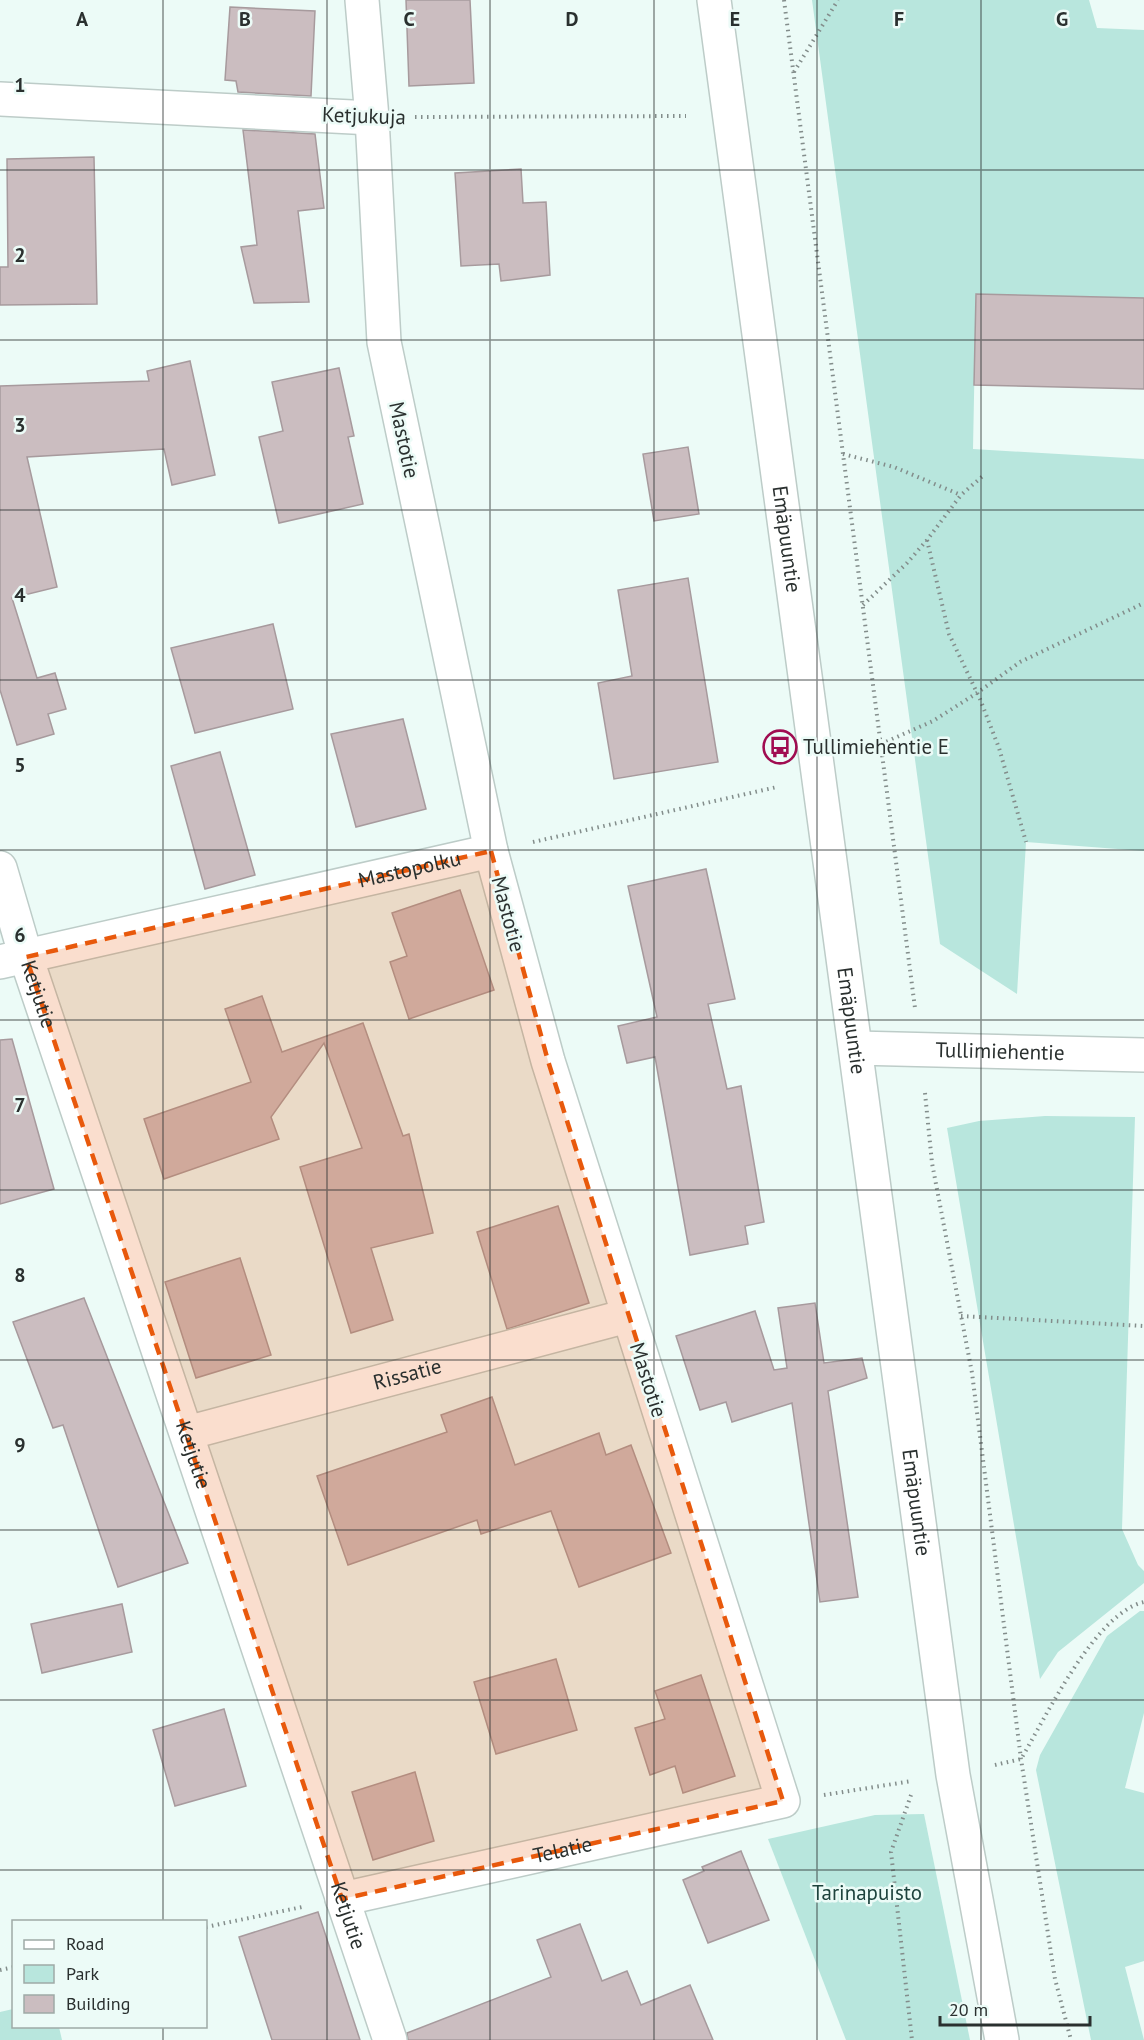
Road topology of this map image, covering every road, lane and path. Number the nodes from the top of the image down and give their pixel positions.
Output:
1 (362, 0) edge
2 (714, 0) edge
3 (838, 0) edge
4 (793, 72) dead end
5 (0, 99) edge
6 (729, 115) junction
7 (372, 118) junction
8 (843, 454) dead end
9 (985, 474) dead end
10 (961, 495) junction
11 (927, 540) junction
12 (1144, 603) edge
13 (863, 606) dead end
14 (977, 693) junction
15 (880, 744) dead end
16 (820, 777) junction
17 (1026, 842) dead end
18 (491, 851) junction
19 (0, 868) edge
20 (13, 959) edge
21 (856, 1048) junction
22 (1144, 1055) edge
23 (627, 1316) junction
24 (961, 1316) dead end
25 (1144, 1326) edge
26 (187, 1433) junction
27 (1144, 1602) edge
28 (953, 1775) junction
29 (783, 1801) junction
30 (342, 1899) junction
31 (207, 1927) edge
32 (390, 2040) edge
33 (912, 2040) edge
34 (1002, 2040) edge

1 - 7 street, Mastotie
2 - 6 street, Emäpuuntie
3 - 4 path
5 - 7 street, Ketjukuja
6 - 7 path, Ketjukuja
6 - 16 street, Emäpuuntie
7 - 18 street, Mastotie
8 - 10 path
9 - 10 path
10 - 11 path
11 - 13 path
11 - 14 path
12 - 14 path
14 - 15 path
14 - 17 path
16 - 18 path, Mastopolku
16 - 21 street, Emäpuuntie
18 - 20 street, Mastopolku
18 - 23 street, Mastotie
19 - 20 street, Ketjutie
20 - 26 street, Ketjutie
21 - 22 street, Tullimiehentie
21 - 28 street, Emäpuuntie
23 - 26 street, Rissatie
23 - 29 street, Mastotie
24 - 25 path
26 - 30 street, Ketjutie
27 - 28 path
28 - 34 street, Emäpuuntie
29 - 30 street, Telatie
29 - 33 path
30 - 31 path
30 - 32 street, Ketjutie

